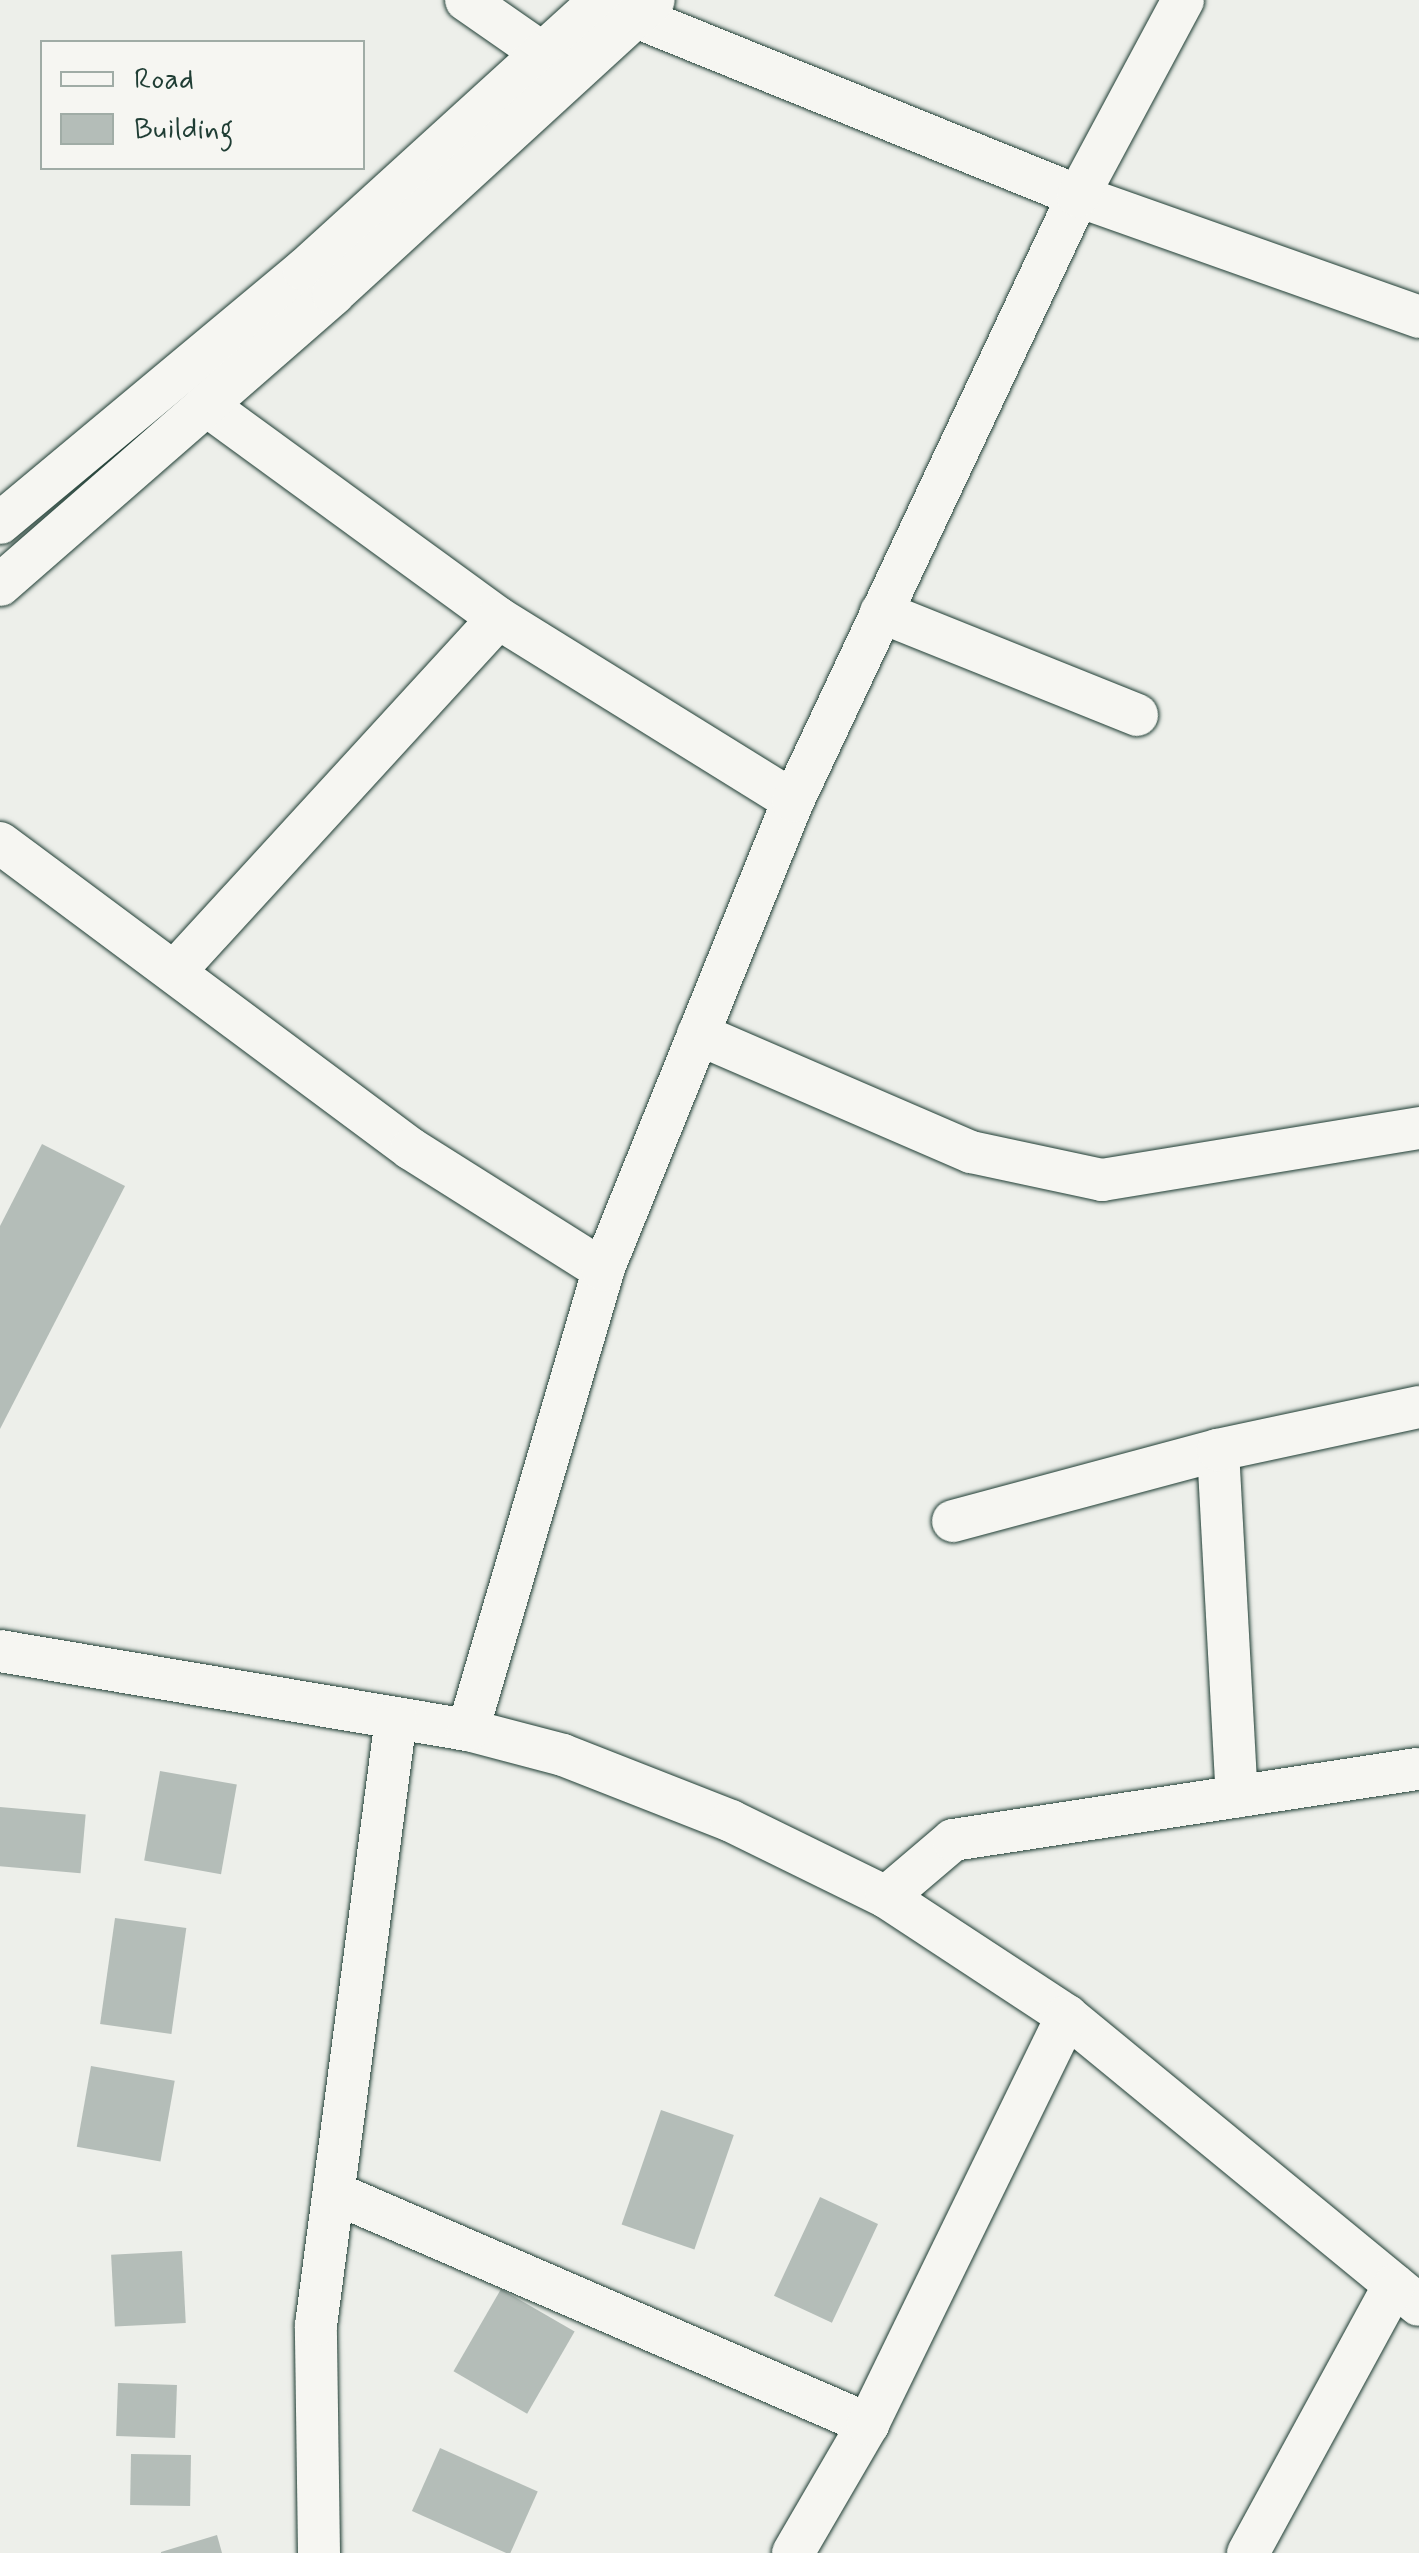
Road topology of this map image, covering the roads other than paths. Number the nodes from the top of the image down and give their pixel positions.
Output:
1 (466, 0) edge
2 (1183, 0) edge
3 (623, 5) edge
4 (561, 64) junction
5 (1078, 196) junction
6 (318, 282) junction
7 (1419, 317) edge
8 (206, 405) junction
9 (0, 523) edge
10 (0, 584) edge
11 (881, 612) junction
12 (498, 618) junction
13 (1137, 715) dead end
14 (793, 802) junction
15 (0, 844) edge
16 (176, 970) junction
17 (698, 1034) junction
18 (1419, 1128) edge
19 (604, 1270) junction
20 (1419, 1407) edge
21 (1218, 1450) junction
22 (953, 1521) dead end
23 (0, 1651) edge
24 (396, 1718) junction
25 (468, 1730) junction
26 (1419, 1769) edge
27 (1237, 1796) junction
28 (886, 1897) junction
29 (1066, 2016) junction
30 (336, 2194) junction
31 (1407, 2295) edge
32 (868, 2424) junction
33 (318, 2553) edge
34 (794, 2553) edge
35 (1248, 2553) edge

1 - 4 street
2 - 5 street
3 - 4 street
3 - 5 street
4 - 6 street
5 - 7 street
5 - 11 street
6 - 8 street
6 - 9 street
8 - 10 street
8 - 12 street
11 - 13 street
11 - 14 street
12 - 14 street
12 - 16 street
14 - 17 street
15 - 16 street
16 - 19 street
17 - 18 street
17 - 19 street
19 - 25 street
20 - 21 street
21 - 22 street
21 - 27 street
23 - 24 street
24 - 25 street
24 - 30 street
25 - 28 street
26 - 27 street
27 - 28 street
28 - 29 street
29 - 31 street
29 - 32 street
30 - 32 street
30 - 33 street
31 - 35 street
32 - 34 street

